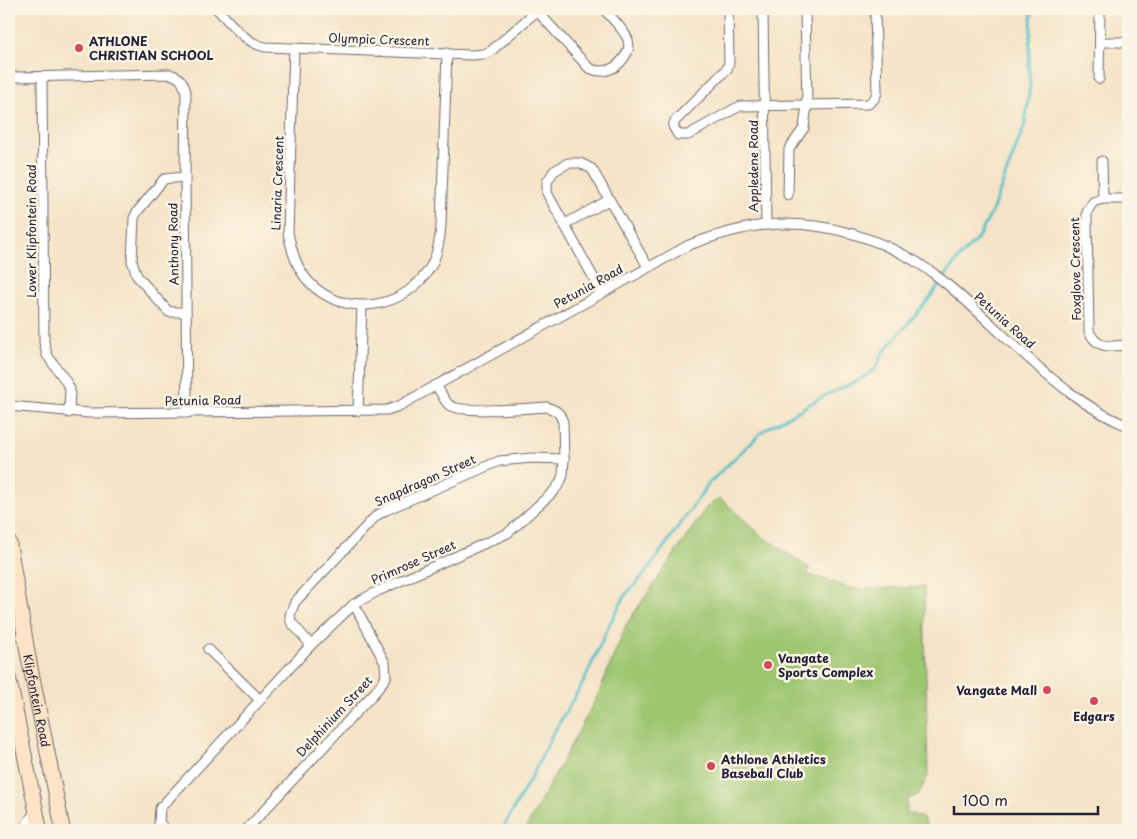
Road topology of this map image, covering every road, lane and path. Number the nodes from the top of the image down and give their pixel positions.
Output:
1 (217, 9) edge
2 (604, 9) edge
3 (728, 9) edge
4 (763, 9) edge
5 (805, 9) edge
6 (875, 9) edge
7 (1100, 9) edge
8 (538, 10) edge
9 (1100, 42) junction
10 (1128, 42) edge
11 (294, 48) junction
12 (447, 53) junction
13 (9, 75) edge
14 (42, 77) junction
15 (1099, 80) dead end
16 (807, 105) junction
17 (764, 106) junction
18 (1102, 161) dead end
19 (184, 177) junction
20 (788, 195) dead end
21 (1128, 199) edge
22 (609, 200) junction
23 (1103, 200) junction
24 (564, 224) junction
25 (766, 225) junction
26 (648, 267) junction
27 (602, 293) junction
28 (362, 306) junction
29 (186, 312) junction
30 (1128, 345) edge
31 (436, 385) junction
32 (9, 406) edge
33 (358, 411) junction
34 (69, 412) junction
35 (187, 413) junction
36 (1128, 426) edge
37 (564, 459) junction
38 (9, 542) edge
39 (354, 604) junction
40 (312, 645) junction
41 (208, 649) dead end
42 (9, 679) edge
43 (260, 700) junction
44 (36, 810) junction
45 (23, 830) edge
46 (40, 830) edge
47 (63, 830) edge
48 (165, 830) edge
49 (246, 830) edge

1 - 11 street, Olympic Crescent
2 - 8 street
3 - 17 street, Appledene Road
4 - 17 street, Appledene Road
5 - 16 street
6 - 16 street
7 - 9 street
8 - 12 street, Olympic Crescent
9 - 10 street
9 - 15 street
11 - 12 street, Olympic Crescent
11 - 28 street, Linaria Crescent
12 - 28 street, Linaria Crescent
13 - 14 street
14 - 19 street, Anthony Road
14 - 34 street, Lower Klipfontein Road
16 - 17 street
16 - 20 street
17 - 25 street, Appledene Road
18 - 23 street
19 - 29 street, Anthony Road
19 - 29 street, Anthony Road
21 - 23 street
22 - 24 street
22 - 24 street
22 - 26 street
23 - 30 street, Foxglove Crescent
24 - 27 street
25 - 26 street, Petunia Road
25 - 36 street, Petunia Road
26 - 27 street, Petunia Road
27 - 31 street, Petunia Road
28 - 33 street
29 - 35 street, Anthony Road
31 - 33 street, Petunia Road
31 - 37 street, Primrose Street
32 - 34 street, Petunia Road
33 - 35 street, Petunia Road
34 - 35 street, Petunia Road
37 - 39 street, Primrose Street
37 - 40 street, Snapdragon Street
38 - 47 main road, Klipfontein Road
39 - 40 street, Primrose Street
39 - 49 street, Delphinium Street
40 - 43 street, Primrose Street
41 - 43 street
42 - 44 main road, Klipfontein Road
43 - 48 street, Primrose Street
44 - 45 street
44 - 46 main road, Klipfontein Road

